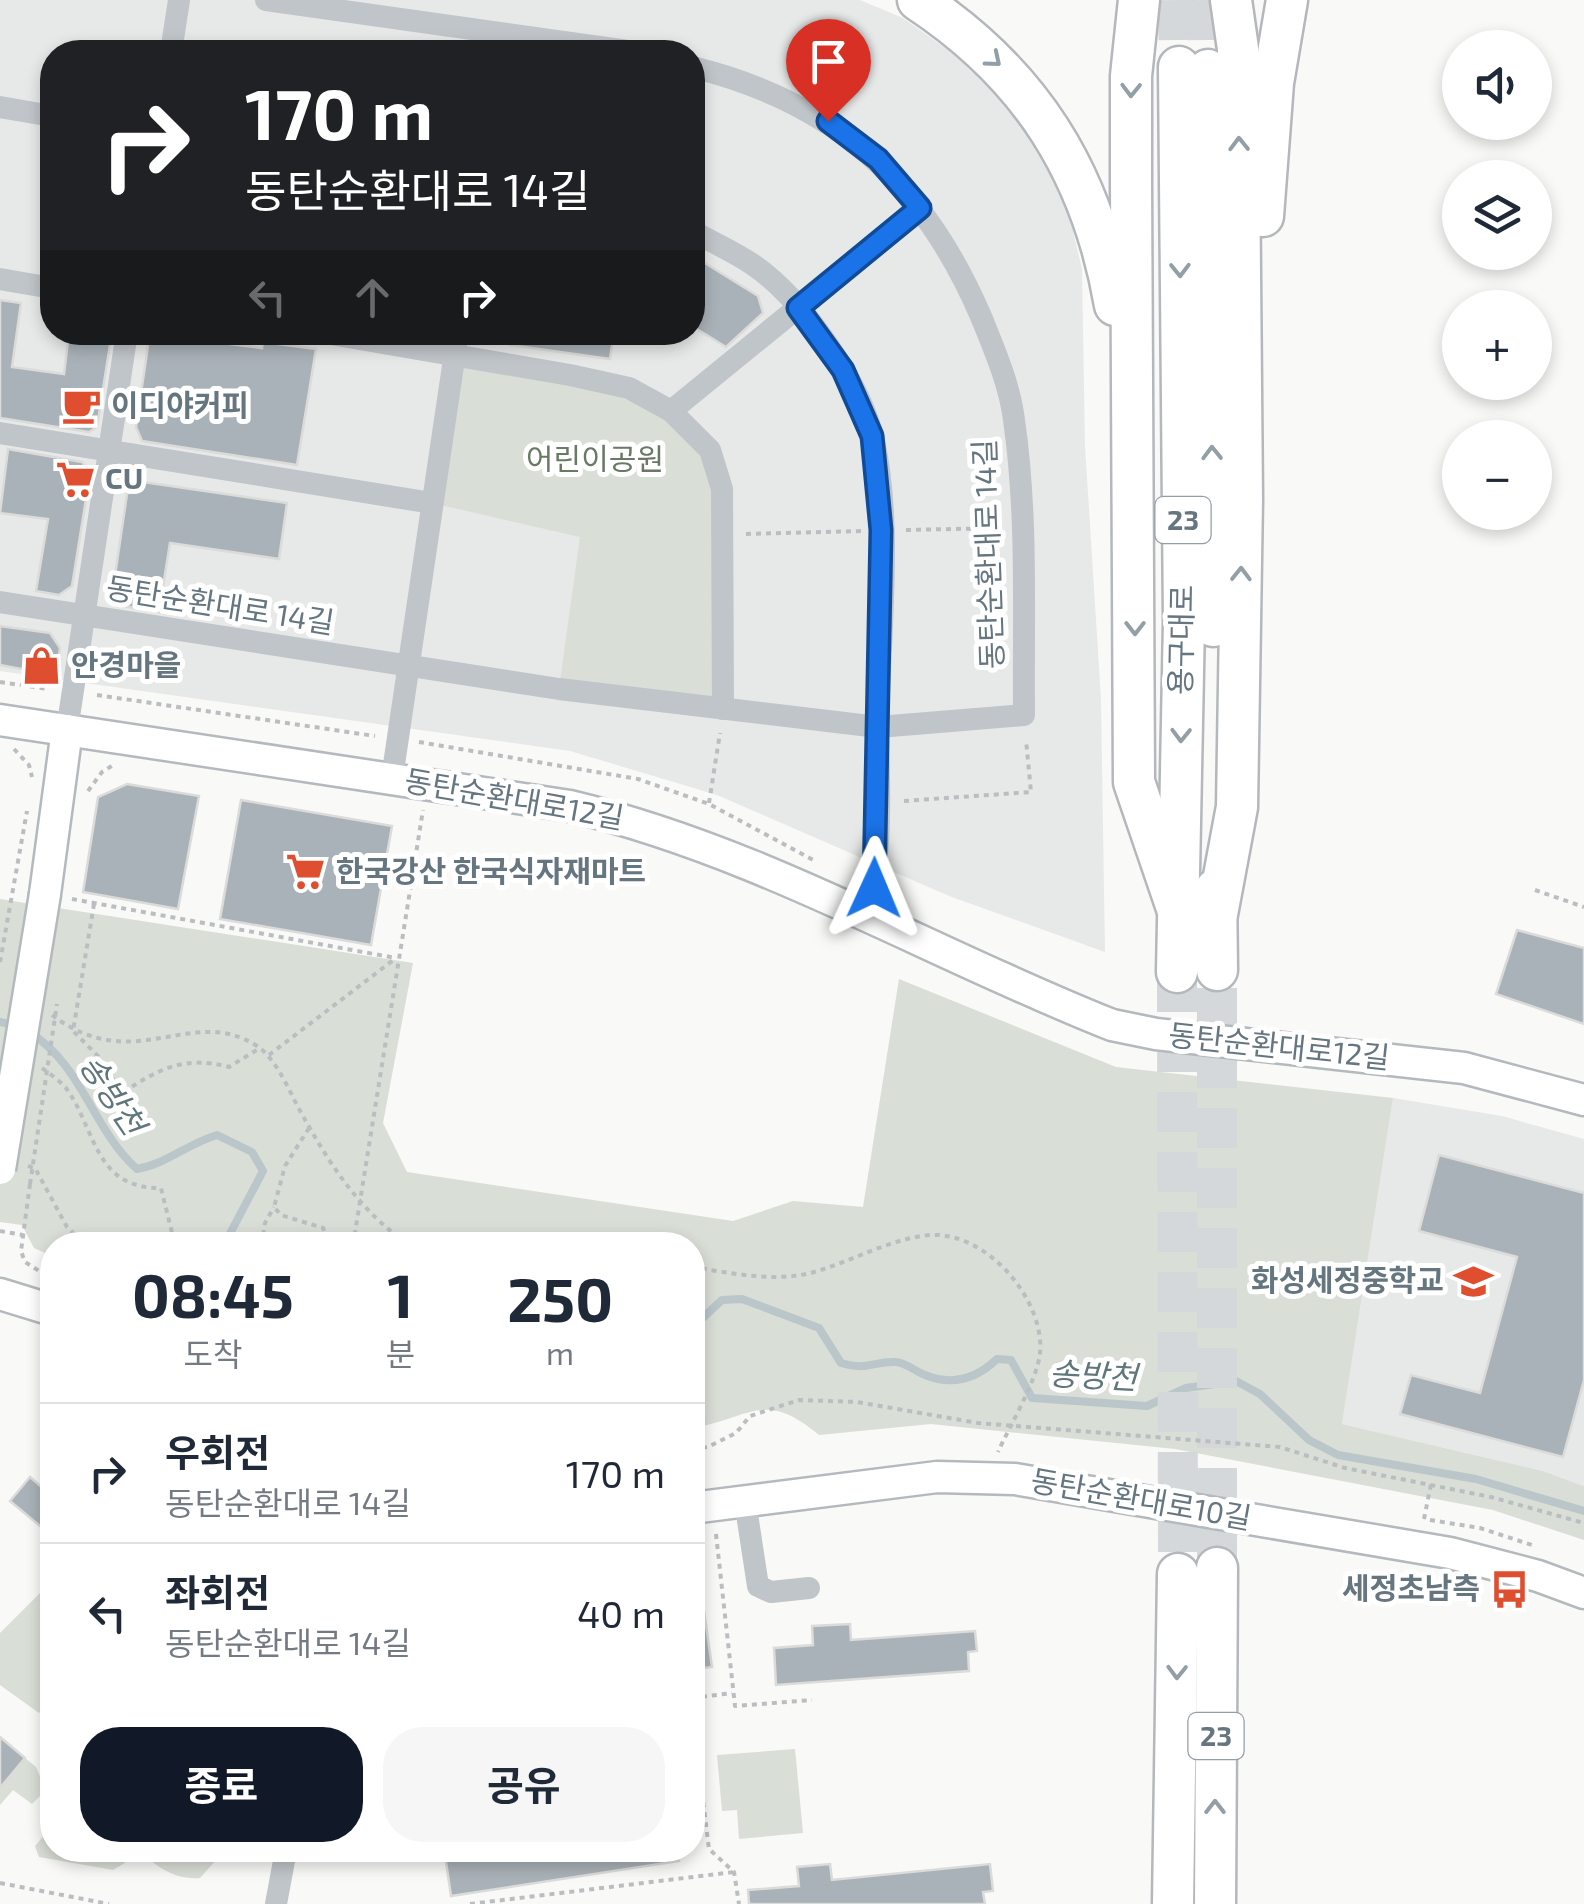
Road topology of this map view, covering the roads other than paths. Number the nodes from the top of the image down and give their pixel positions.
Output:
1 (180, 0) edge
2 (266, 0) edge
3 (918, 0) edge
4 (1138, 0) edge
5 (1231, 0) edge
6 (1287, 0) edge
7 (173, 40) edge
8 (476, 40) edge
9 (705, 70) edge
10 (0, 107) edge
11 (40, 114) edge
12 (920, 208) junction
13 (705, 237) edge
14 (0, 279) edge
15 (40, 286) edge
16 (798, 308) junction
17 (125, 345) edge
18 (457, 345) edge
19 (461, 345) edge
20 (1131, 395) junction
21 (672, 411) junction
22 (0, 433) edge
23 (108, 451) junction
24 (1242, 499) junction
25 (432, 503) junction
26 (0, 602) edge
27 (83, 615) junction
28 (407, 666) junction
29 (723, 708) junction
30 (0, 720) edge
31 (878, 727) junction
32 (67, 730) junction
33 (392, 778) junction
34 (1177, 908) junction
35 (1216, 914) junction
36 (862, 915) junction
37 (1217, 970) tunnel mouth
38 (1177, 972) tunnel mouth
39 (1584, 1100) edge
40 (9, 1166) edge
41 (0, 1294) edge
42 (40, 1306) edge
43 (746, 1501) junction
44 (705, 1506) edge
45 (808, 1588) dead end
46 (1584, 1593) edge
47 (284, 1862) edge
48 (276, 1904) edge
49 (1173, 1904) edge
50 (1215, 1904) edge

1 - 7 street
2 - 8 street
3 -> 20 highway
4 -> 20 highway
24 -> 5 highway
6 - 24 highway
9 - 12 street, 동탄순환대로 14길
10 - 11 street
12 - 16 street
12 - 31 street, 동탄순환대로 14길
13 - 16 street
14 - 15 street
16 - 21 street
16 - 31 street
17 - 23 street, 동탄순환대로 14길
18 - 25 street
19 - 21 street
20 -> 34 highway
21 - 29 street
22 - 23 street
23 - 25 street
23 - 27 street, 동탄순환대로 14길
35 -> 24 highway
25 - 28 street
26 - 27 street, 동탄순환대로 14길
27 - 28 street, 동탄순환대로 14길
27 - 32 street, 동탄순환대로 14길
28 - 29 street, 동탄순환대로 14길
28 - 33 street
29 - 31 street, 동탄순환대로 14길
30 - 32 street, 동탄순환대로12길
31 - 36 street
32 - 33 street, 동탄순환대로12길
32 - 40 street, bridge
33 - 36 street, 동탄순환대로12길
35 -> 34 highway, 용구대로 / 23
34 - 38 highway, 용구대로 / 23
35 - 37 highway, 용구대로 / 23
36 - 39 street, 동탄순환대로12길
41 - 42 street
43 - 44 street, 동탄순환대로10길
43 - 45 street
43 - 46 street, 동탄순환대로10길
47 - 48 street
50 -> 49 highway, 23

